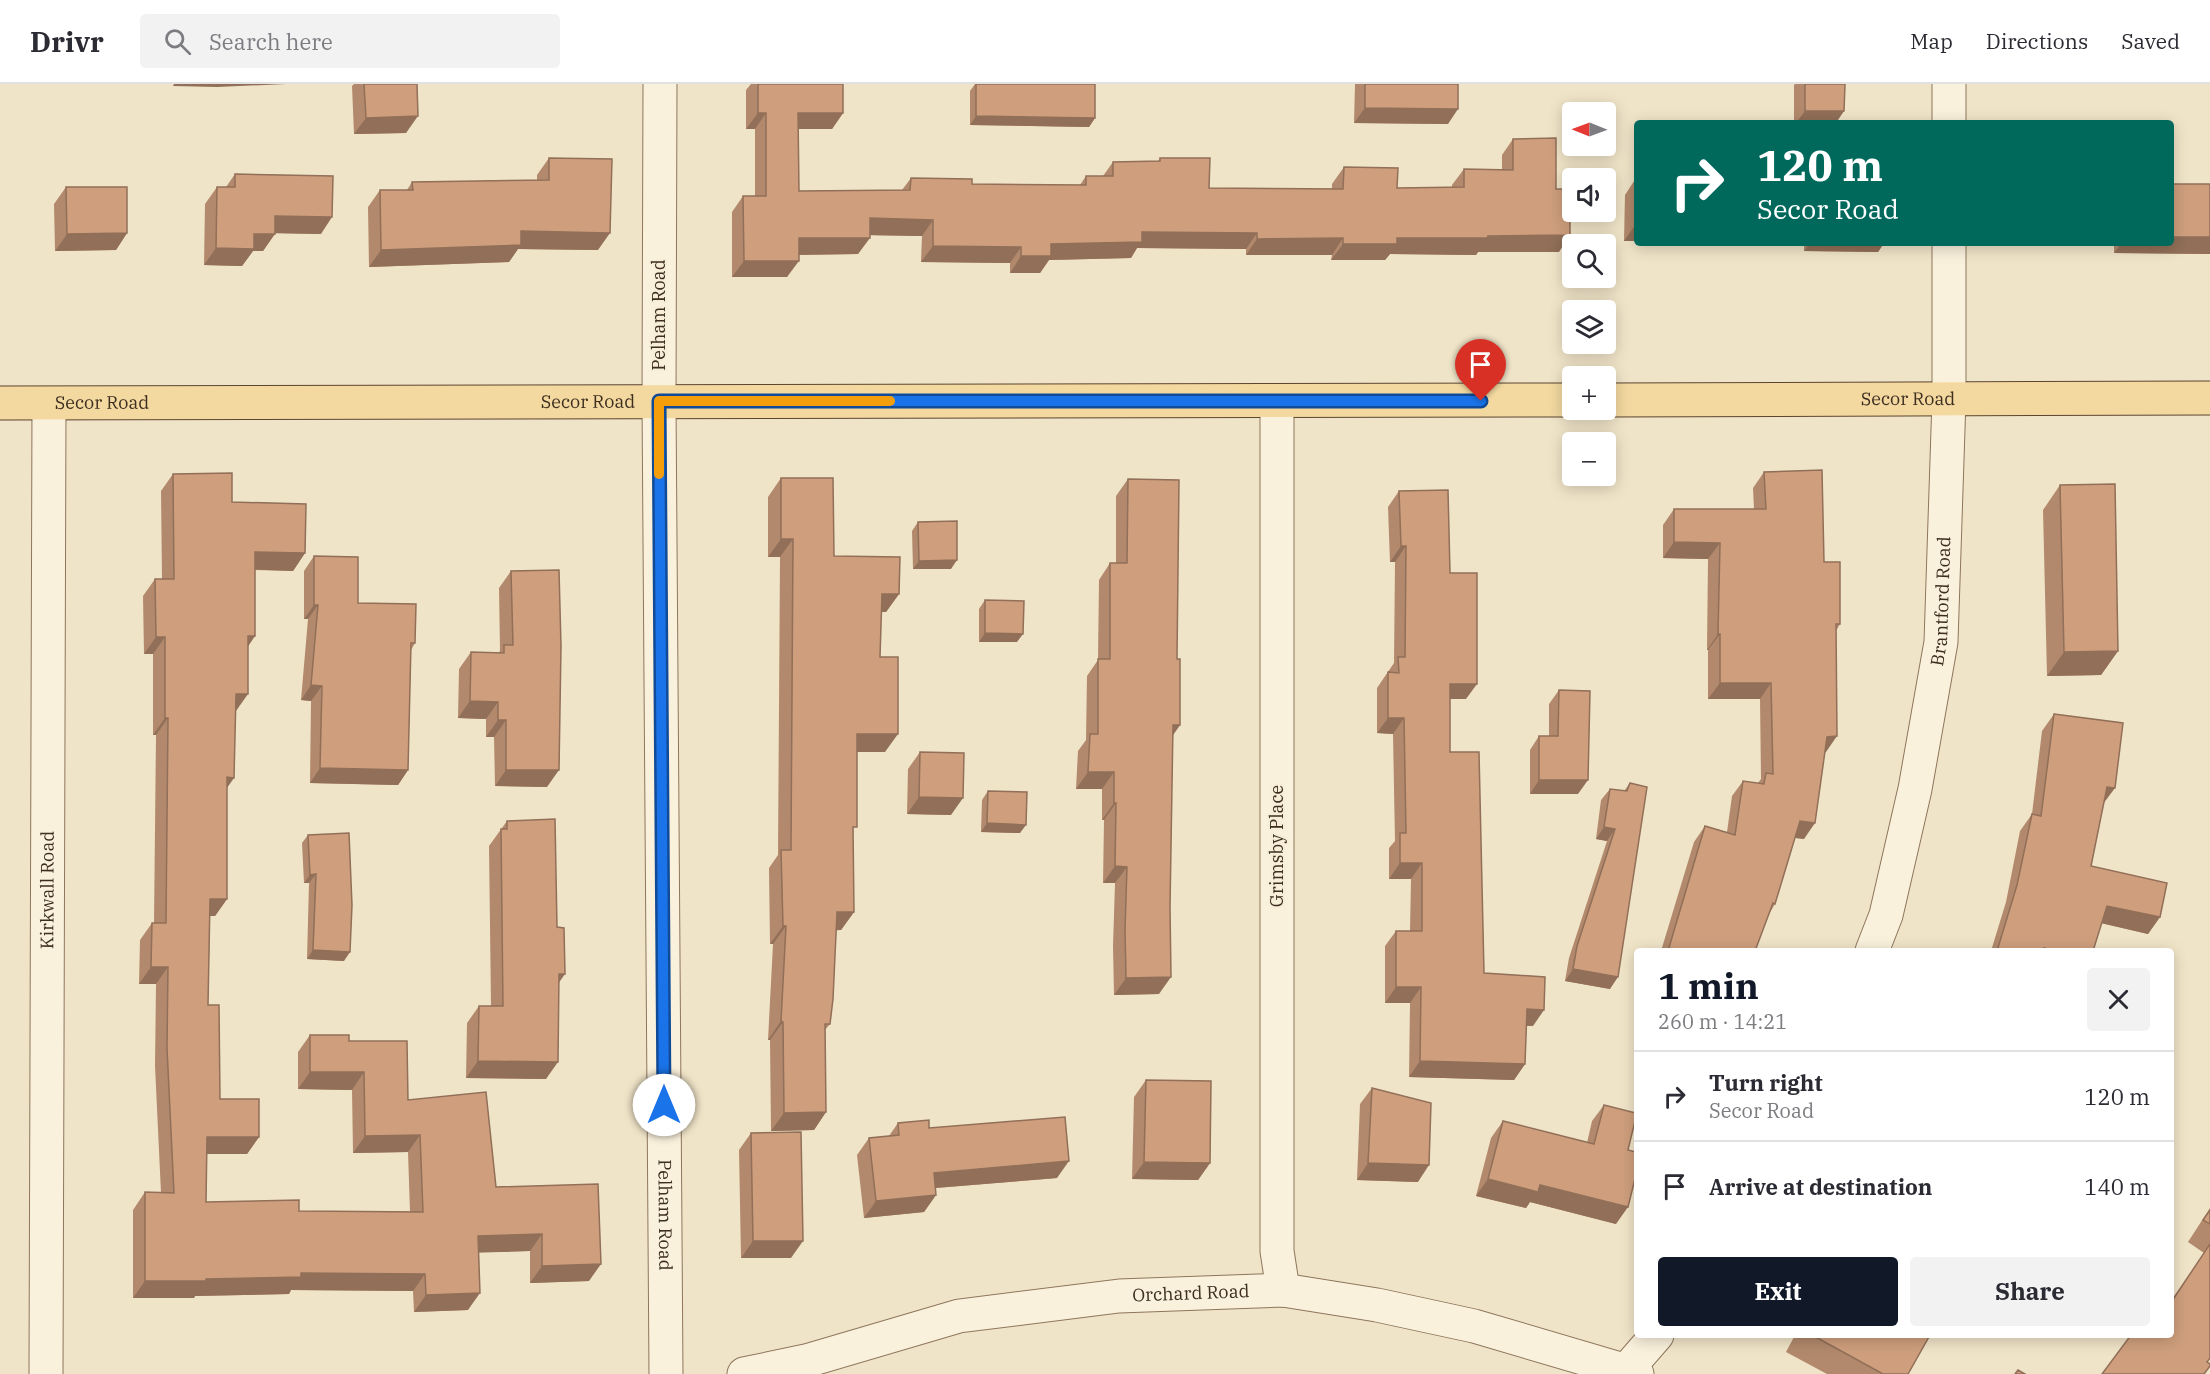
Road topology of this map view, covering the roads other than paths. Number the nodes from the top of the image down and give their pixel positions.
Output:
1 (660, 84) edge
2 (1949, 84) edge
3 (1949, 120) edge
4 (1949, 246) edge
5 (2210, 398) edge
6 (1949, 399) junction
7 (1562, 400) edge
8 (1616, 400) edge
9 (659, 401) junction
10 (1277, 401) junction
11 (0, 404) edge
12 (49, 404) junction
13 (1873, 948) edge
14 (1283, 1290) junction
15 (1656, 1338) edge
16 (1629, 1372) edge
17 (46, 1374) edge
18 (666, 1374) edge
19 (744, 1374) edge

1 - 9 street, Pelham Road
2 - 3 street
4 - 6 street, Brantford Road
5 - 6 main road, Secor Road
6 - 8 main road, Secor Road
6 - 13 street, Brantford Road
7 - 10 main road, Secor Road
9 - 10 main road, Secor Road
9 - 12 main road, Secor Road
9 - 18 street, Pelham Road
10 - 14 street, Grimsby Place
11 - 12 main road, Secor Road
12 - 17 street, Kirkwall Road
14 - 16 street, Orchard Road
14 - 19 street, Orchard Road
15 - 16 street

